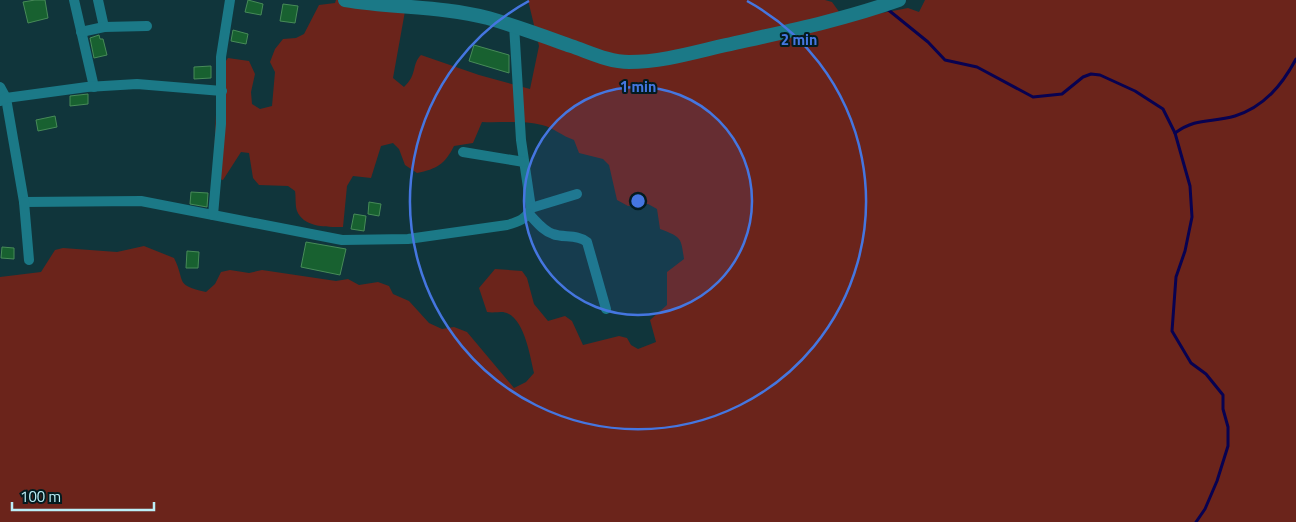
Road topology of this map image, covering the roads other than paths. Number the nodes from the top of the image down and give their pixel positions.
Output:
1 (74, 0) edge
2 (98, 0) edge
3 (230, 0) edge
4 (345, 0) edge
5 (897, 1) edge
6 (514, 25) junction
7 (147, 26) dead end
8 (104, 27) junction
9 (81, 32) junction
10 (0, 87) edge
11 (94, 87) junction
12 (222, 91) junction
13 (3, 100) edge
14 (464, 152) dead end
15 (524, 162) junction
16 (577, 194) dead end
17 (24, 202) junction
18 (530, 211) junction
19 (213, 215) junction
20 (29, 260) dead end
21 (606, 309) dead end

1 - 9 street
2 - 8 street
3 - 12 street
4 - 6 street
5 - 6 street
6 - 15 street
7 - 8 street
8 - 9 street
9 - 11 street
10 - 13 street
11 - 12 street
11 - 13 street
12 - 19 street
13 - 17 street
14 - 15 street
15 - 18 street
16 - 18 street
17 - 19 street
17 - 20 street
18 - 19 street
18 - 21 street

